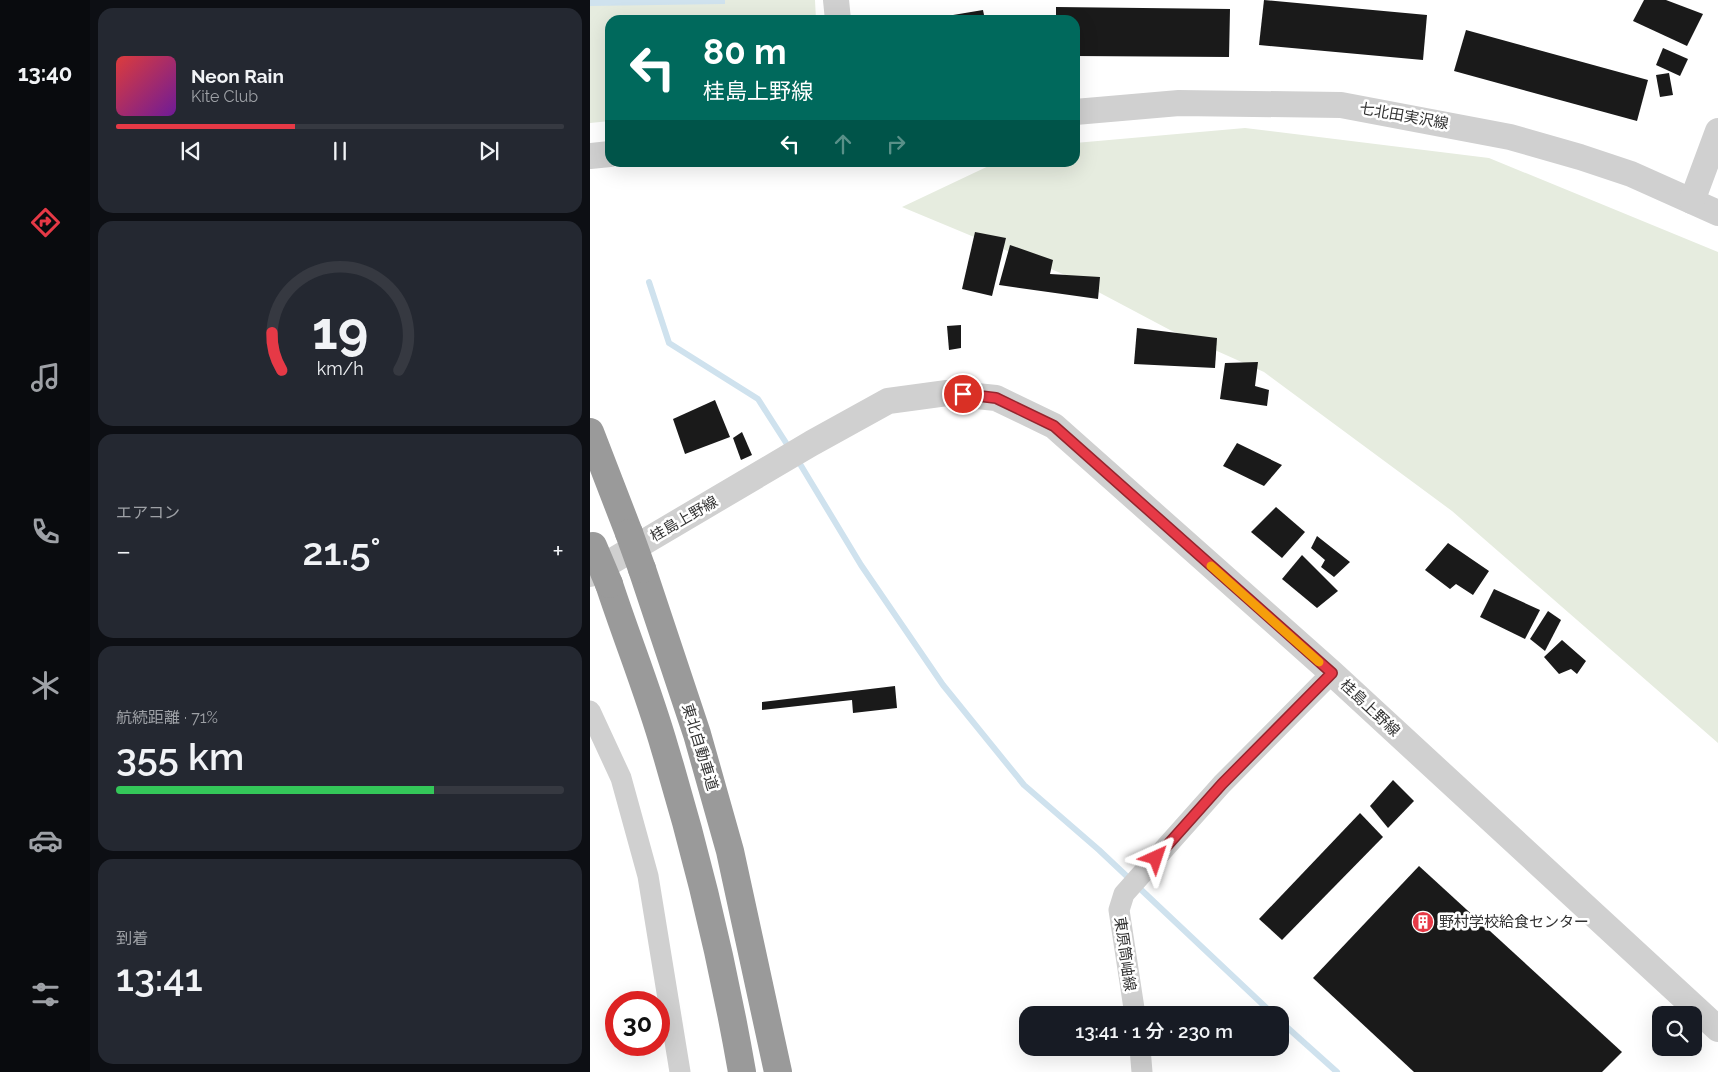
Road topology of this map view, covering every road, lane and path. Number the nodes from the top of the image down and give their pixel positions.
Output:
1 (836, 0) edge
2 (838, 15) edge
3 (1080, 112) edge
4 (1718, 131) edge
5 (605, 154) edge
6 (590, 156) edge
7 (1692, 201) junction
8 (1718, 213) edge
9 (590, 432) edge
10 (592, 541) edge
11 (599, 579) edge
12 (1332, 673) junction
13 (590, 711) edge
14 (1134, 1006) edge
15 (1718, 1029) edge
16 (1141, 1056) edge
17 (680, 1072) edge
18 (742, 1072) edge
19 (778, 1072) edge
20 (1142, 1072) edge

1 - 2 street
3 - 7 street, 七北田実沢線
4 - 7 street
5 - 6 street
7 - 8 street, 七北田実沢線
9 - 19 highway, 東北自動車道, bridge
10 - 11 highway, bridge
11 - 12 street, 桂島上野線
11 - 18 highway
12 - 14 street, 東原筒岫線
12 - 15 street, 桂島上野線
13 - 17 street
16 - 20 street

